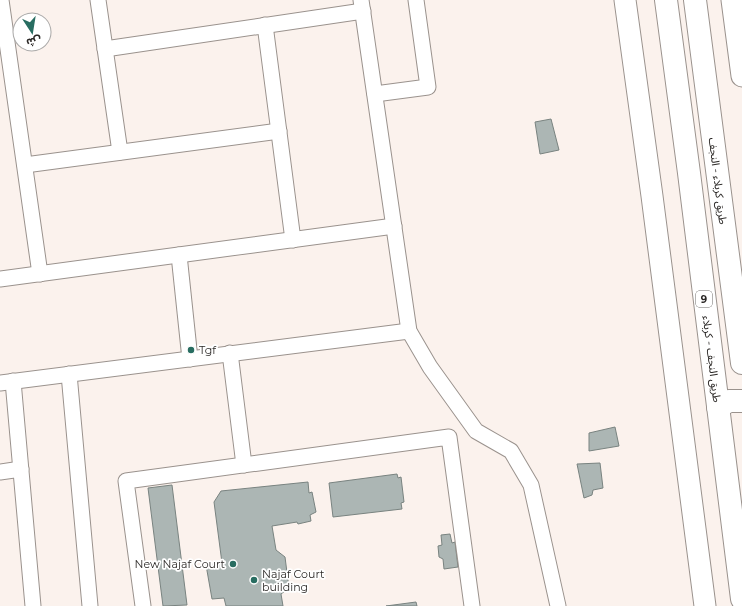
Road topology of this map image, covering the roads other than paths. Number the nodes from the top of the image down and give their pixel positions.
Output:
1 (1, 0) edge
2 (98, 0) edge
3 (416, 0) edge
4 (625, 0) edge
5 (666, 0) edge
6 (695, 0) edge
7 (732, 0) edge
8 (362, 6) edge
9 (266, 25) junction
10 (105, 49) junction
11 (742, 76) edge
12 (375, 94) junction
13 (279, 131) junction
14 (120, 152) junction
15 (25, 164) junction
16 (394, 226) junction
17 (293, 240) junction
18 (179, 255) junction
19 (40, 274) junction
20 (0, 280) edge
21 (409, 331) junction
22 (710, 346) junction
23 (741, 353) edge
24 (230, 354) junction
25 (190, 359) junction
26 (69, 374) junction
27 (7, 382) edge
28 (742, 401) edge
29 (718, 407) junction
30 (244, 465) junction
31 (21, 469) junction
32 (0, 472) edge
33 (742, 599) edge
34 (33, 606) edge
35 (90, 606) edge
36 (143, 606) edge
37 (472, 606) edge
38 (558, 606) edge
39 (705, 606) edge

1 - 15 street
2 - 10 street
3 - 12 street
4 - 39 main road
5 - 22 highway, طريق النجف - کربلاء / 9
6 - 23 highway, طريق کربلاء - النجف
7 - 11 main road
8 - 9 street
8 - 12 street
9 - 10 street
9 - 13 street
10 - 14 street
12 - 16 street
13 - 14 street
13 - 17 street
14 - 15 street
15 - 19 street
16 - 17 street
16 - 21 street
17 - 18 street
18 - 19 street
18 - 25 street
19 - 20 street
21 - 24 street
21 - 38 street
22 - 23 highway
22 - 29 highway, طريق النجف - کربلاء / 9
24 - 25 street
24 - 30 street
25 - 26 street
26 - 27 street
26 - 35 street
27 - 31 street
28 - 29 highway
29 - 33 highway, طريق النجف - کربلاء / 9
30 - 36 street
30 - 37 street
31 - 32 street
31 - 34 street

